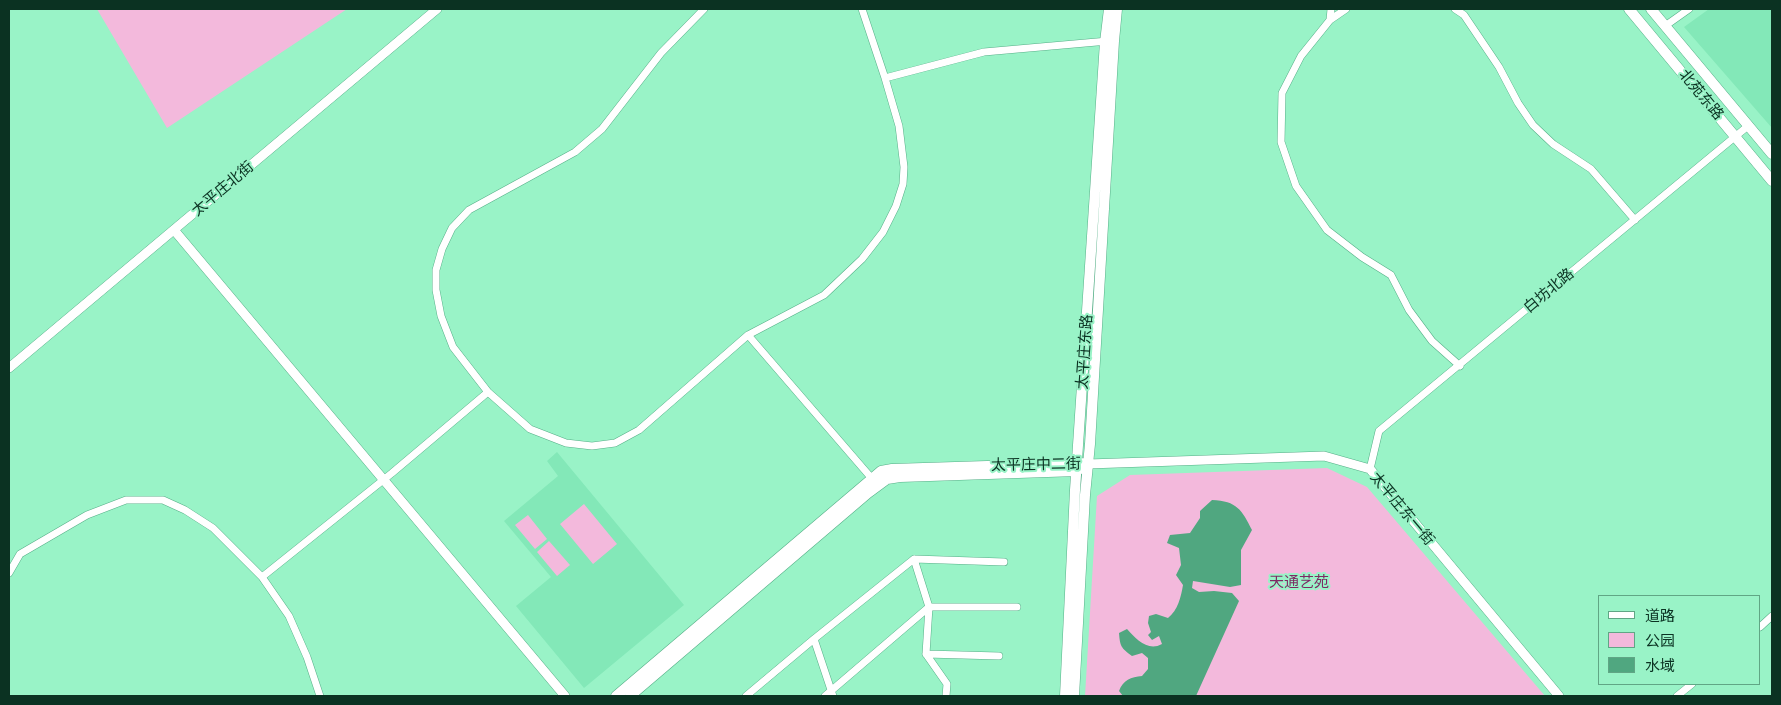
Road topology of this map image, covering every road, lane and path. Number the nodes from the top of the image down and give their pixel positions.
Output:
1 (437, 9) edge
2 (704, 9) edge
3 (862, 9) edge
4 (1109, 9) edge
5 (1117, 9) edge
6 (1331, 9) edge
7 (1346, 9) edge
8 (1455, 9) edge
9 (1629, 9) edge
10 (1651, 9) edge
11 (1690, 9) edge
12 (1330, 20) junction
13 (1665, 26) junction
14 (1110, 41) junction
15 (885, 78) junction
16 (1748, 126) junction
17 (1735, 136) junction
18 (1772, 154) edge
19 (1772, 181) edge
20 (1635, 220) junction
21 (174, 230) junction
22 (748, 335) junction
23 (1460, 366) junction
24 (9, 368) edge
25 (488, 392) junction
26 (1081, 465) junction
27 (1370, 469) junction
28 (383, 480) junction
29 (874, 482) junction
30 (914, 559) junction
31 (1004, 562) dead end
32 (9, 573) edge
33 (262, 577) junction
34 (930, 606) junction
35 (1017, 608) dead end
36 (1772, 616) edge
37 (1761, 626) edge
38 (814, 639) junction
39 (926, 654) junction
40 (999, 656) dead end
41 (1691, 685) edge
42 (832, 694) edge
43 (320, 696) edge
44 (565, 696) edge
45 (616, 696) edge
46 (630, 696) edge
47 (746, 696) edge
48 (825, 696) edge
49 (946, 696) edge
50 (1065, 696) edge
51 (1074, 696) edge
52 (1559, 696) edge
53 (1677, 696) edge

1 - 21 street, 太平庄北街
2 - 25 street
3 - 15 street
4 - 14 main road, 太平庄东路
5 - 14 main road, 太平庄东路
6 - 12 street
7 - 12 street
8 - 20 street
9 - 17 main road, 北苑东路
10 - 13 main road, 北苑东路
11 - 13 street
12 - 23 street
13 - 16 main road, 北苑东路
14 - 15 street
14 - 26 main road, 太平庄东路
15 - 22 street
16 - 17 street, 白坊北路
16 - 18 main road, 北苑东路
17 - 19 main road, 北苑东路
17 - 20 street, 白坊北路
20 - 23 street, 白坊北路
21 - 24 street, 太平庄北街
21 - 28 street
22 - 25 street
22 - 29 street
23 - 27 street, 白坊北路
25 - 28 street
26 - 27 street, 太平庄东一街
26 - 29 main road, 太平庄中二街
26 - 50 main road, 太平庄东路
26 - 51 main road, 太平庄东路
27 - 52 street, 太平庄东一街
28 - 33 street
28 - 44 street
29 - 45 main road, 太平庄中二街
29 - 46 main road, 太平庄中二街
30 - 31 street
30 - 34 street
30 - 38 street
32 - 33 street
33 - 43 street
34 - 35 street
34 - 39 street
34 - 42 street
36 - 37 street
38 - 42 street
38 - 47 street
39 - 40 street
39 - 49 street
41 - 53 street
42 - 48 street

